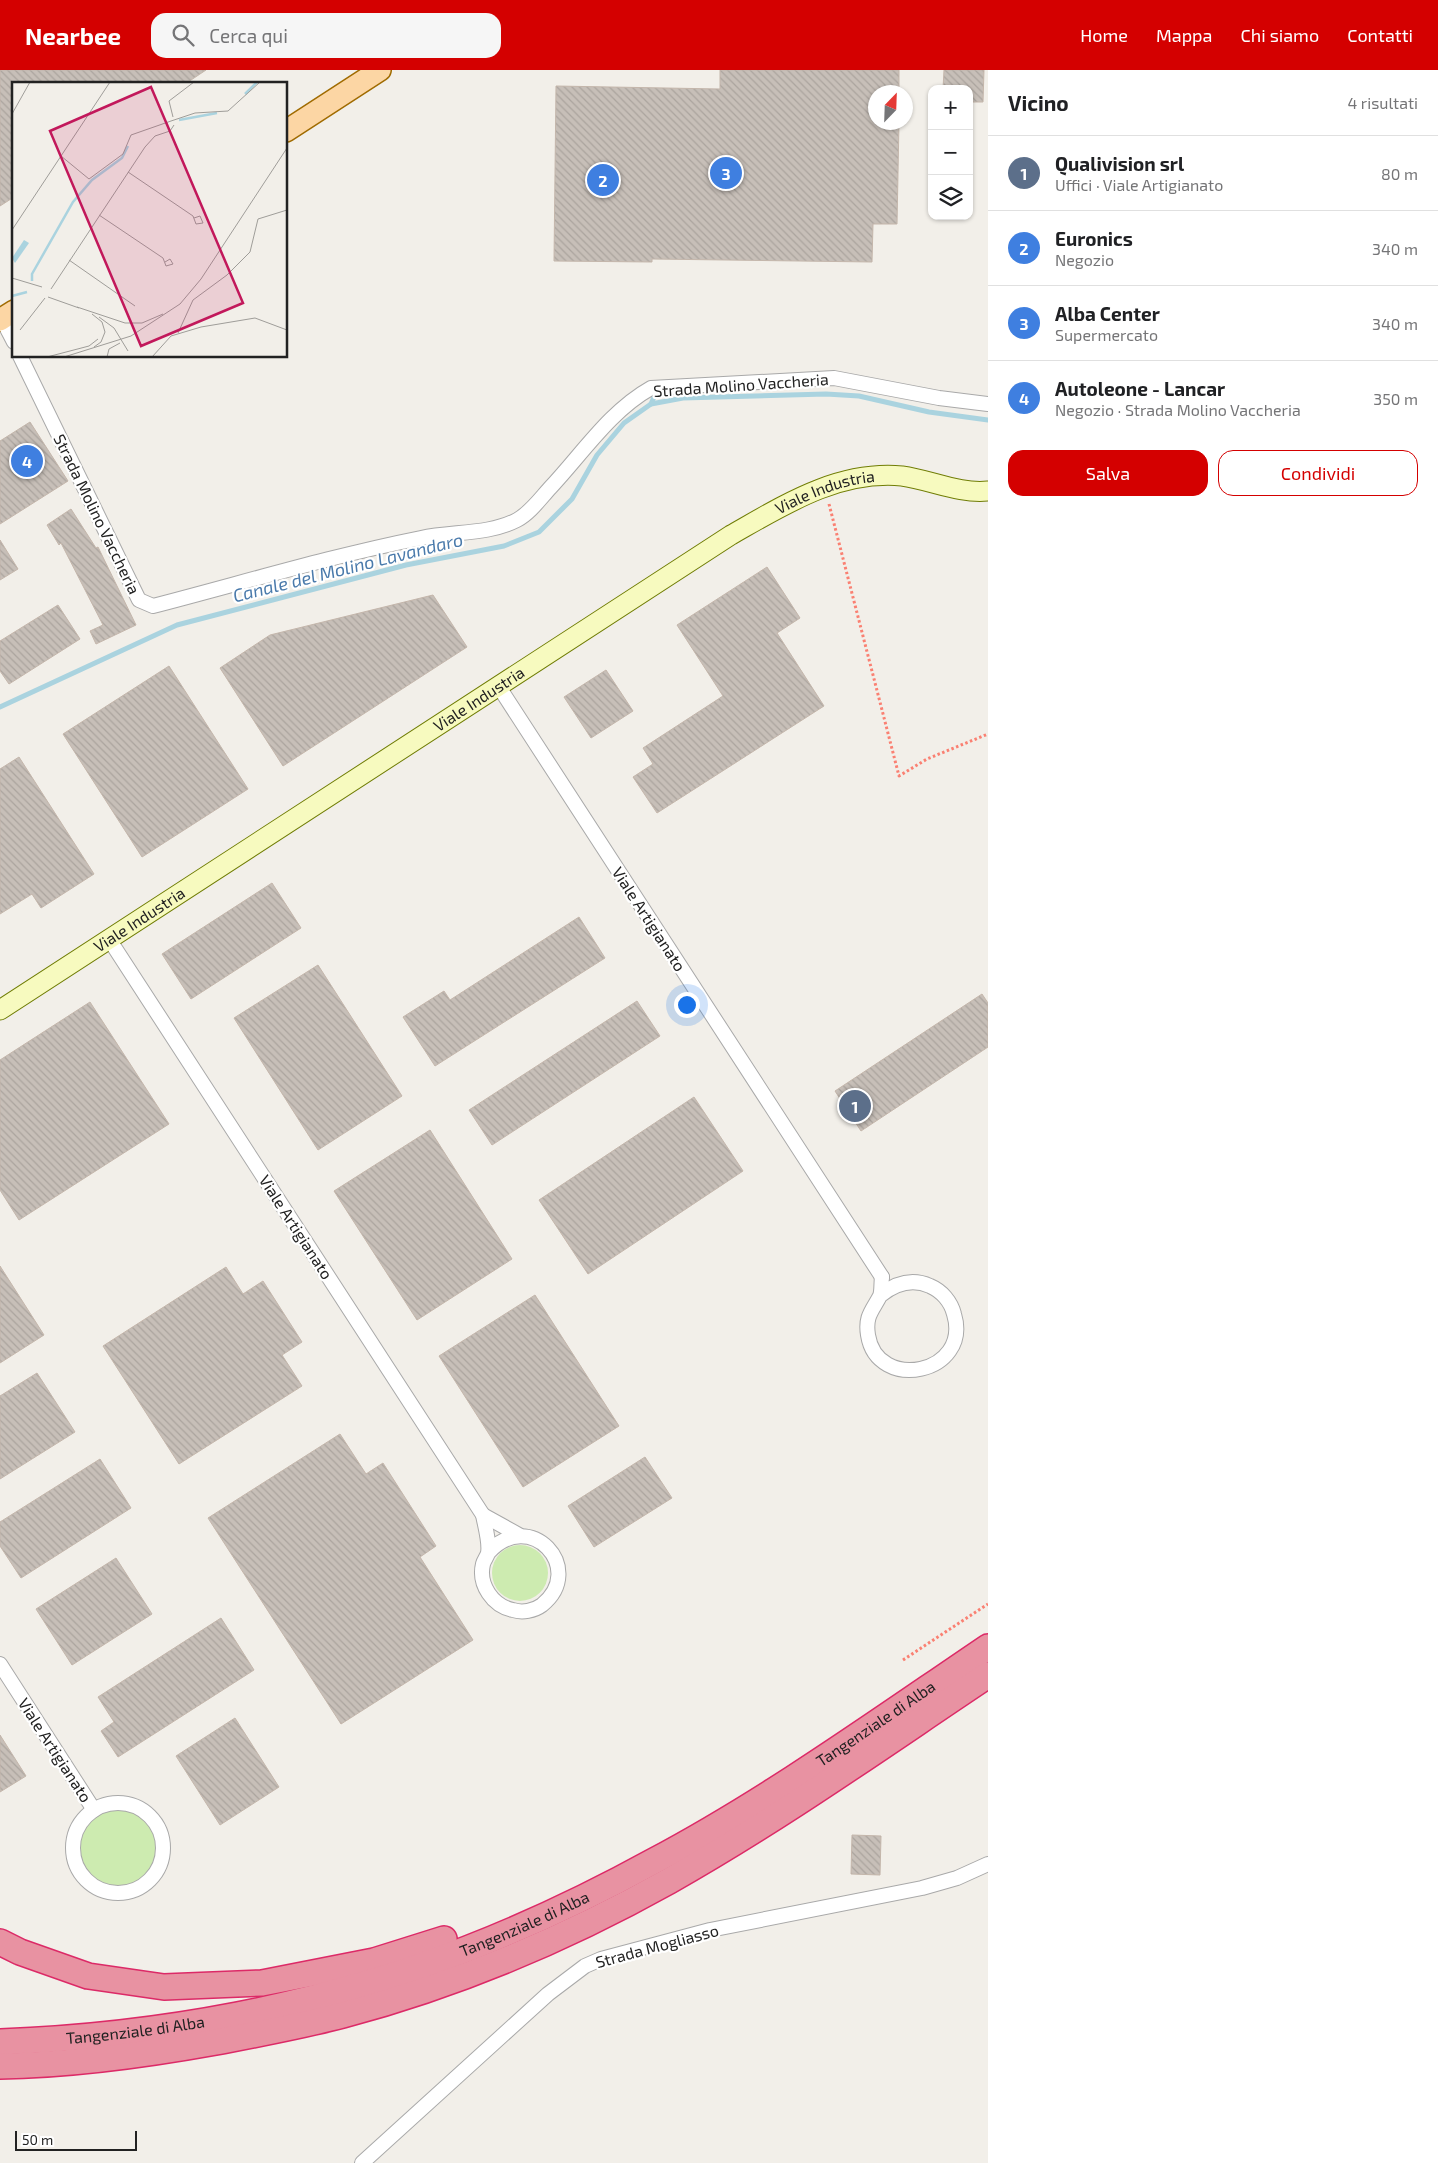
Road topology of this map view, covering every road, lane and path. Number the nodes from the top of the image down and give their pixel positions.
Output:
1 (380, 70) edge
2 (288, 130) edge
3 (5, 317) edge
4 (12, 336) edge
5 (21, 358) edge
6 (988, 404) edge
7 (824, 487) junction
8 (988, 491) edge
9 (498, 687) junction
10 (988, 734) edge
11 (109, 939) junction
12 (0, 1010) edge
13 (882, 1277) junction
14 (902, 1283) junction
15 (880, 1295) junction
16 (483, 1516) junction
17 (519, 1535) junction
18 (488, 1553) junction
19 (988, 1604) edge
20 (988, 1647) edge
21 (903, 1660) dead end
22 (0, 1664) edge
23 (988, 1675) edge
24 (94, 1810) junction
25 (988, 1864) edge
26 (624, 1877) junction
27 (0, 1942) edge
28 (0, 2042) edge
29 (0, 2066) edge
30 (362, 2163) edge

1 - 2 main road
3 - 4 street
5 - 6 street, Strada Molino Vaccheria
7 - 8 street, Viale Industria
7 - 9 street, Viale Industria
7 - 10 path
9 - 11 street, Viale Industria
9 - 13 street, Viale Artigianato
11 - 12 street, Viale Industria
11 - 16 street, Viale Artigianato
13 - 14 street
13 - 15 street
14 - 15 street
14 - 15 street
16 - 17 street
16 - 18 street
17 - 18 street
17 - 18 street
19 - 21 path
20 - 26 highway, Tangenziale di Alba
22 - 24 street, Viale Artigianato
23 - 29 highway, Tangenziale di Alba
24 - 24 street
25 - 30 street, Strada Mogliasso
26 - 27 highway
26 - 28 highway, Tangenziale di Alba

